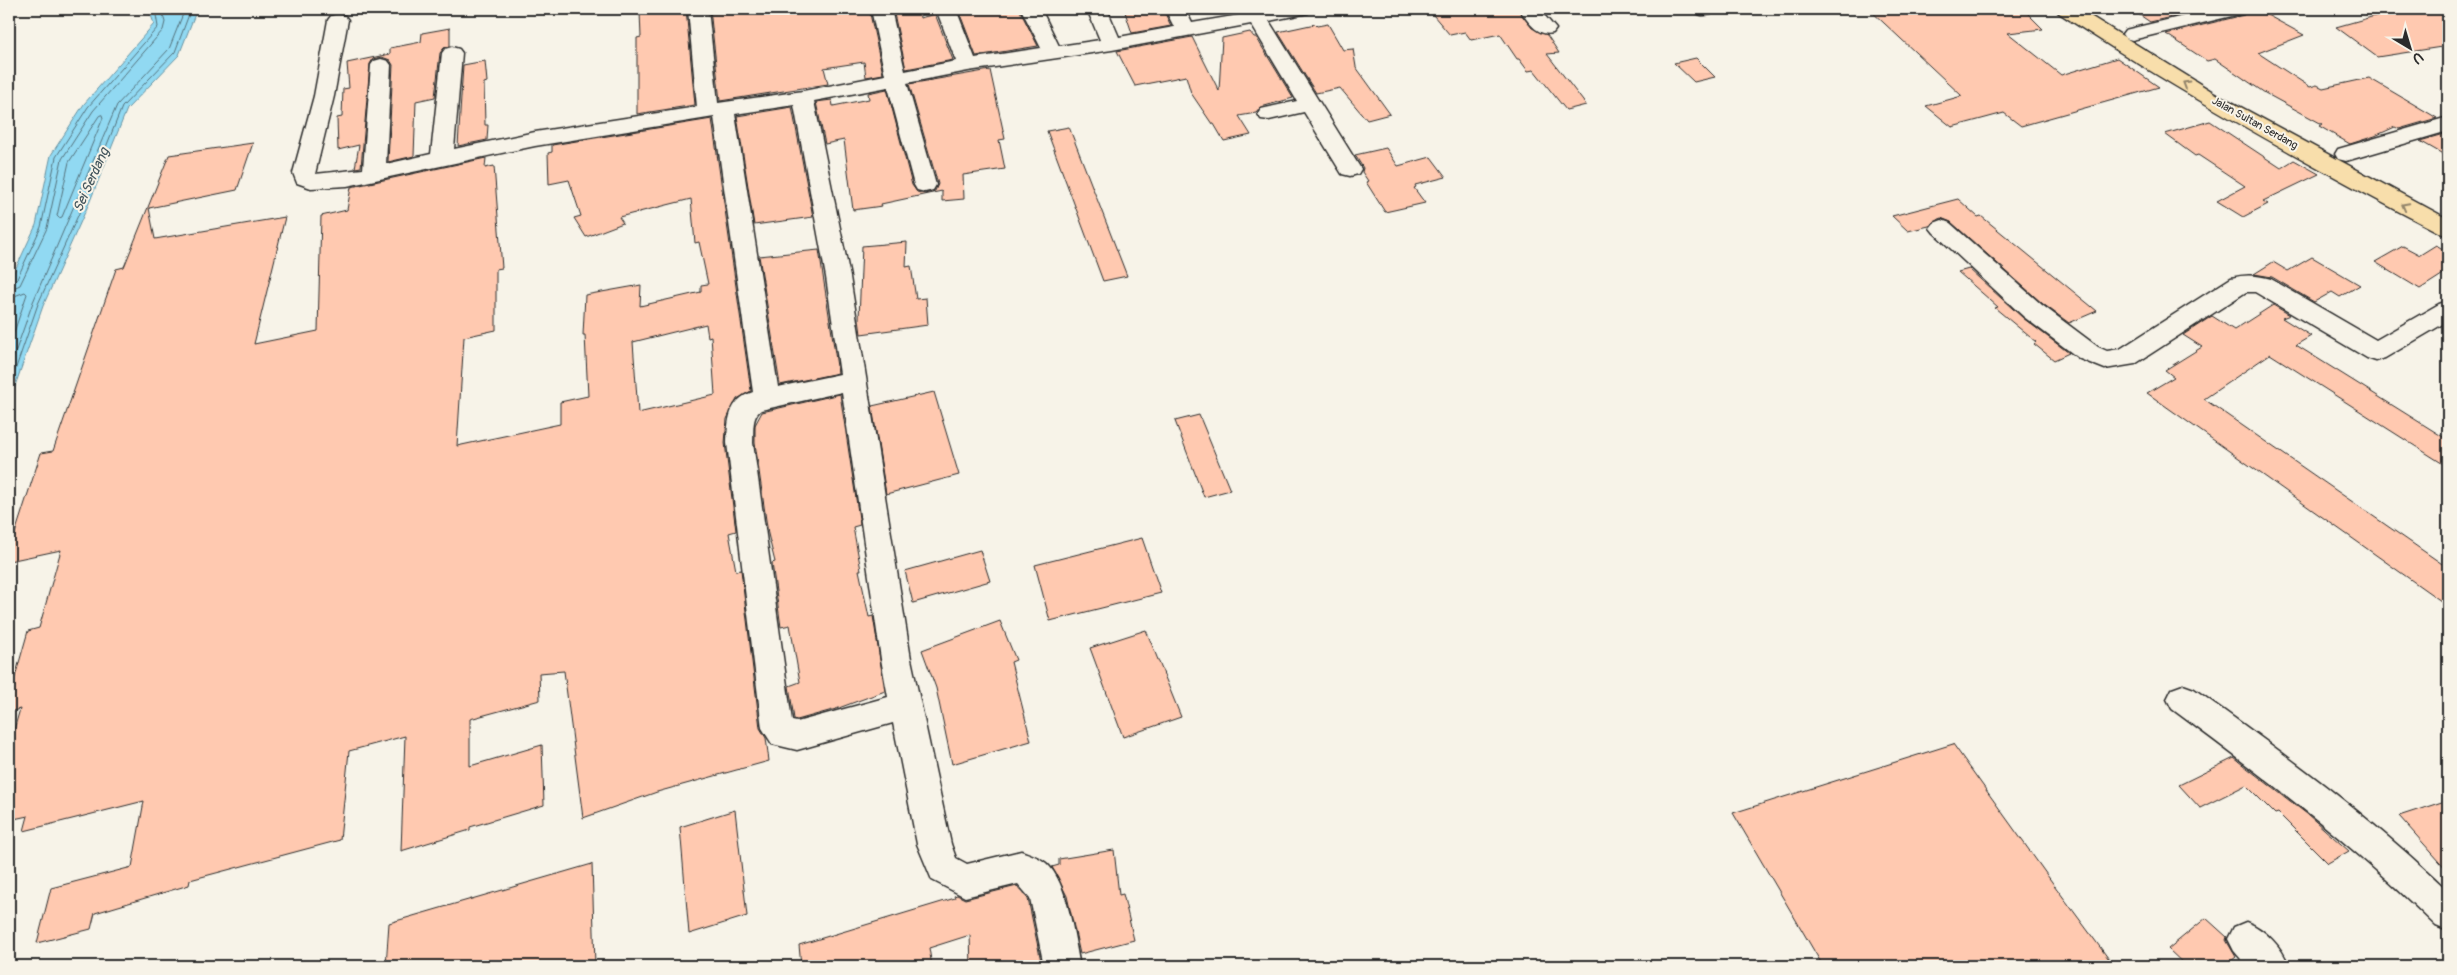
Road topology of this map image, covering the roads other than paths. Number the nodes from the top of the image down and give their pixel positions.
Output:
1 (698, 9) edge
2 (881, 9) edge
3 (946, 9) edge
4 (1031, 9) edge
5 (1096, 9) edge
6 (1175, 9) edge
7 (1301, 9) edge
8 (1529, 9) edge
9 (2066, 9) edge
10 (2094, 9) edge
11 (2237, 9) edge
12 (1254, 12) edge
13 (338, 20) dead end
14 (1185, 29) junction
15 (1546, 29) dead end
16 (2132, 34) junction
17 (1112, 44) junction
18 (452, 53) dead end
19 (1053, 53) junction
20 (381, 65) dead end
21 (968, 65) junction
22 (896, 79) junction
23 (803, 97) junction
24 (1310, 104) junction
25 (716, 109) junction
26 (1269, 114) dead end
27 (2448, 124) edge
28 (2346, 154) junction
29 (442, 159) junction
30 (1350, 170) dead end
31 (374, 173) junction
32 (926, 185) dead end
33 (2448, 207) edge
34 (1942, 228) dead end
35 (2448, 228) edge
36 (2448, 310) edge
37 (853, 380) junction
38 (767, 399) junction
39 (2183, 698) dead end
40 (906, 706) junction
41 (2448, 914) edge
42 (2246, 939) dead end
43 (1062, 966) edge
44 (2271, 966) edge

1 - 25 street
2 - 22 street
3 - 21 street
4 - 19 street
5 - 17 street
6 - 14 street
7 - 12 street
8 - 15 street
35 -> 9 highway, Jalan Sultan Serdang
10 - 16 highway, Jalan Sultan Serdang
11 - 16 street
12 - 14 street
12 - 24 street
13 - 31 street
14 - 17 street
16 - 28 highway, Jalan Sultan Serdang
17 - 19 street
18 - 29 street
19 - 21 street
20 - 31 street
21 - 22 street
22 - 23 street
22 - 32 street
23 - 25 street
23 - 37 street
24 - 26 street
24 - 30 street
25 - 29 street
25 - 38 street
27 - 28 street
28 - 33 highway, Jalan Sultan Serdang
29 - 31 street
34 - 36 street
37 - 38 street
37 - 40 street
38 - 40 street
39 - 41 street
40 - 43 street
42 - 44 street

